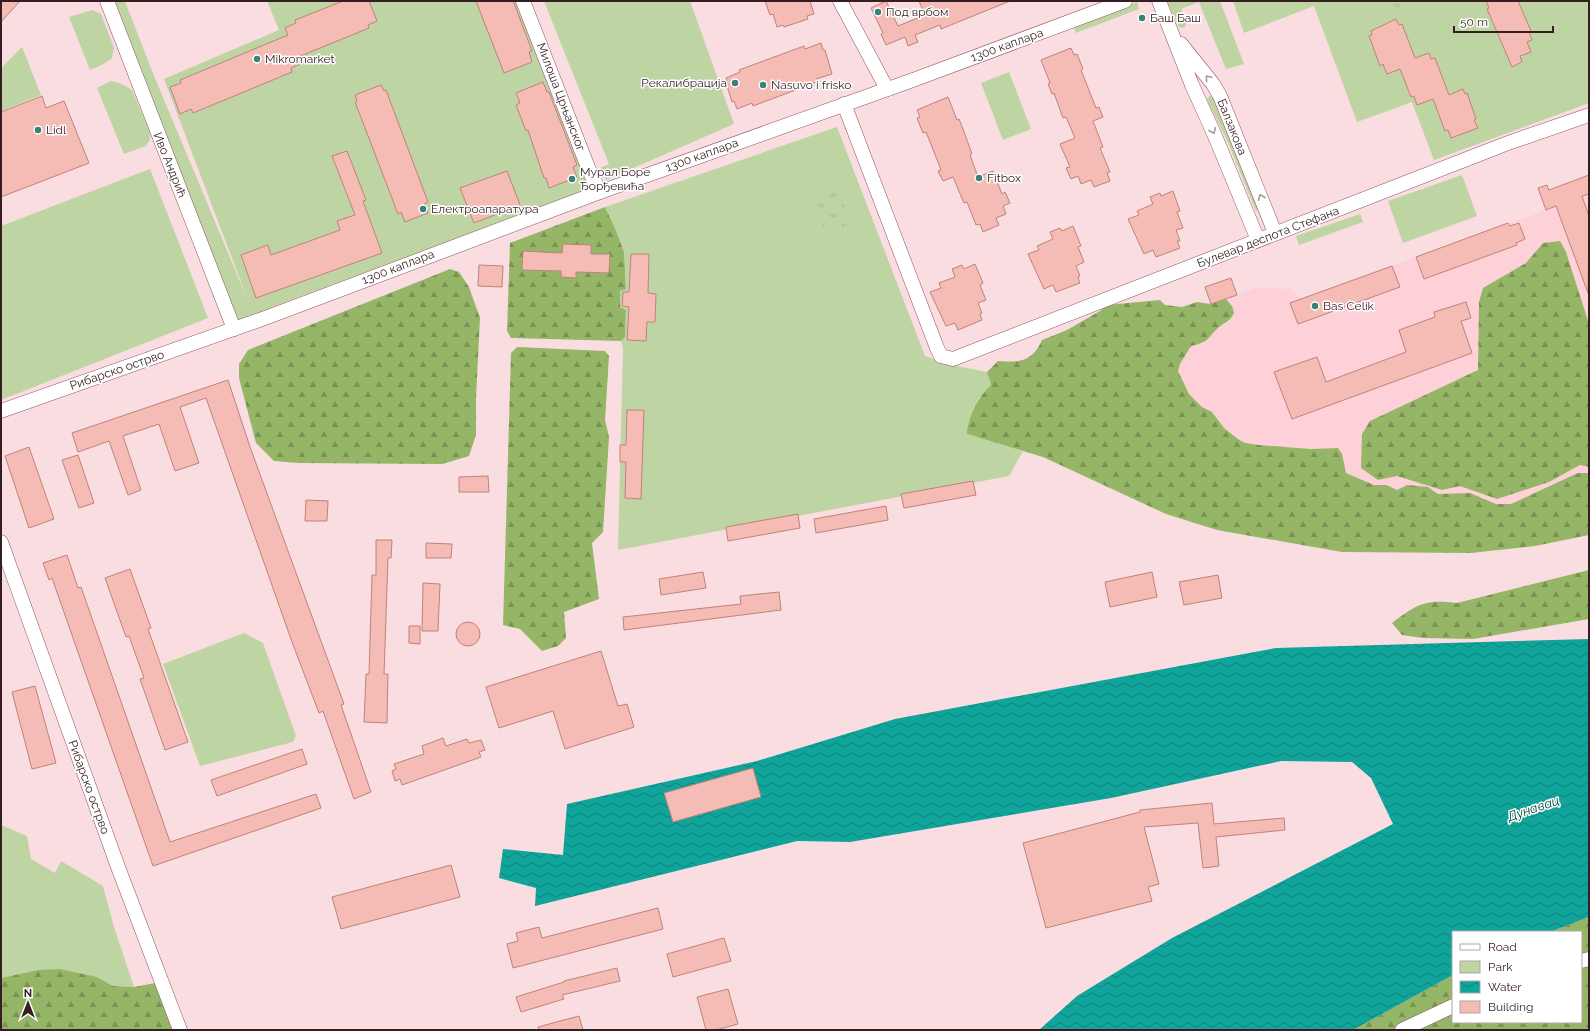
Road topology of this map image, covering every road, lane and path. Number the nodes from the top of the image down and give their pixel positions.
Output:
1 (107, 1) edge
2 (523, 1) edge
3 (840, 1) edge
4 (1125, 1) edge
5 (1159, 1) edge
6 (1171, 31) junction
7 (887, 89) junction
8 (844, 104) junction
9 (1589, 116) edge
10 (600, 192) junction
11 (1275, 233) junction
12 (1258, 240) junction
13 (234, 329) junction
14 (1, 411) edge
15 (1, 542) edge
16 (1452, 1007) edge
17 (1418, 1026) edge
18 (180, 1030) edge
19 (1402, 1030) edge

1 - 13 street, Иво Андрић
2 - 10 street, Милоша Црњанског
3 - 7 street
4 - 7 street, 1300 каплара
5 - 6 street, Балзакова
11 -> 6 street, Балзакова
6 -> 12 street, Балзакова
7 - 8 street, 1300 каплара
8 - 10 street, 1300 каплара
8 - 12 street, Булевар деспота Стефана
9 - 11 street, Булевар деспота Стефана
10 - 13 street, 1300 каплара
11 - 12 street, Булевар деспота Стефана
13 - 14 street, Рибарско острво
15 - 18 street, Рибарско острво
16 - 17 street
17 - 19 street

